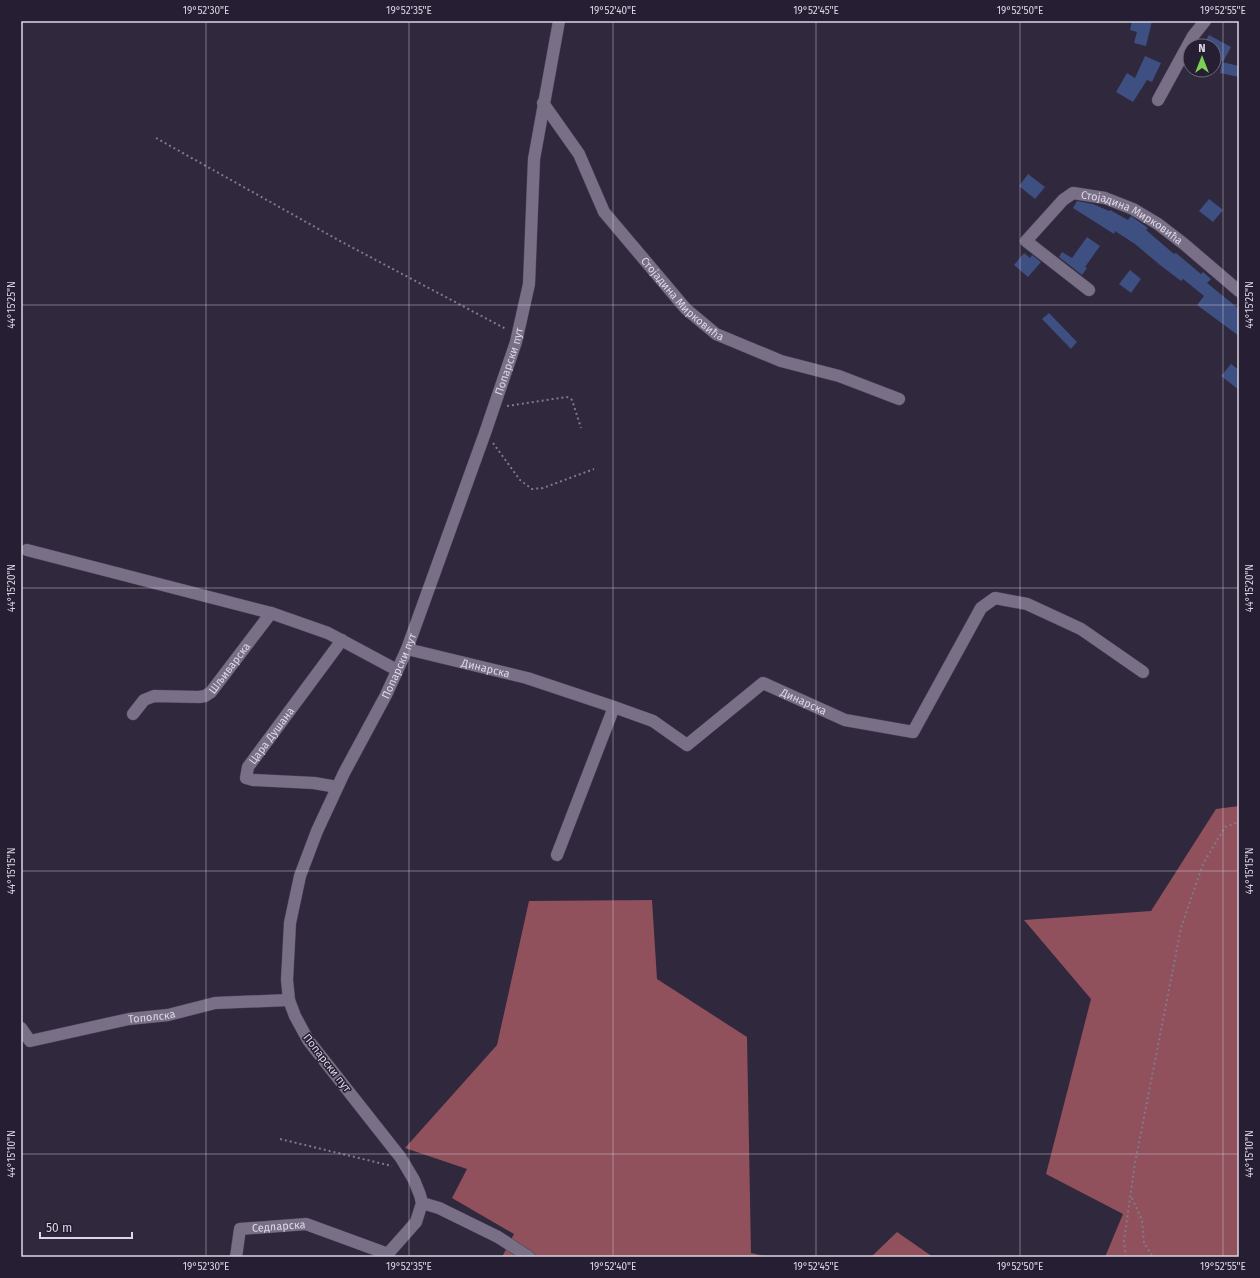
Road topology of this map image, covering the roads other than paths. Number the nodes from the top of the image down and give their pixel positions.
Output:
1 (558, 21) edge
2 (1205, 21) edge
3 (1158, 100) dead end
4 (543, 103) junction
5 (1089, 290) dead end
6 (1239, 291) edge
7 (899, 399) dead end
8 (27, 550) dead end
9 (271, 613) junction
10 (342, 640) junction
11 (407, 649) junction
12 (397, 670) junction
13 (1143, 672) dead end
14 (614, 706) junction
15 (133, 714) dead end
16 (337, 787) junction
17 (557, 855) dead end
18 (290, 1000) junction
19 (21, 1028) edge
20 (422, 1203) junction
21 (386, 1256) edge
22 (236, 1257) edge
23 (529, 1257) edge

1 - 4 street, Попарски пут
2 - 3 street
4 - 7 street, Стојадина Мирковића
4 - 11 street, Попарски пут
5 - 6 street, Стојадина Мирковића
8 - 9 street
9 - 10 street
9 - 15 street, Шљиварска
10 - 12 street
10 - 16 street, Цара Душана
11 - 12 street, Попарски пут
11 - 14 street, Динарска
12 - 16 street, Попарски пут
13 - 14 street, Динарска
14 - 17 street
16 - 18 street, Попарски пут
18 - 19 street, Тополска
18 - 20 street, Попарски пут
20 - 21 street
20 - 23 street
21 - 22 street, Седларска

